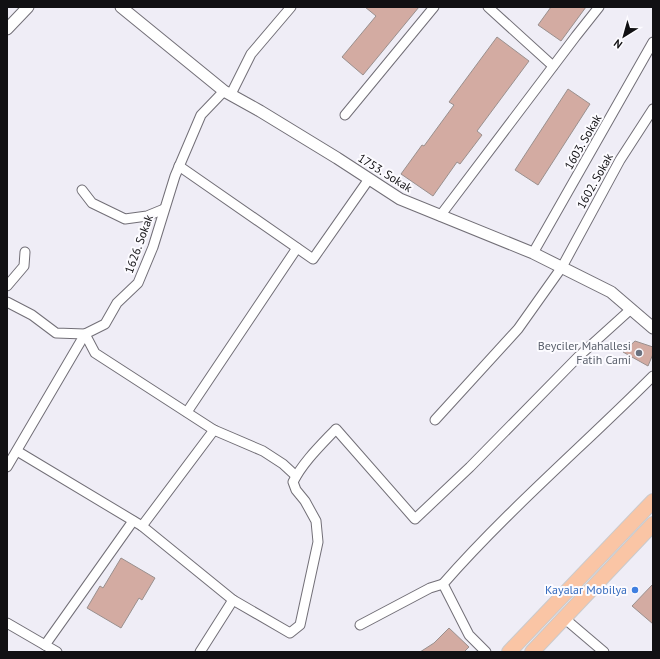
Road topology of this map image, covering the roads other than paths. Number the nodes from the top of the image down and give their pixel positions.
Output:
1 (28, 7) edge
2 (121, 7) edge
3 (291, 7) edge
4 (434, 7) edge
5 (488, 7) edge
6 (599, 7) edge
7 (7, 29) edge
8 (653, 42) edge
9 (553, 66) junction
10 (228, 92) junction
11 (653, 108) edge
12 (345, 115) dead end
13 (179, 166) junction
14 (369, 179) junction
15 (82, 190) dead end
16 (164, 209) junction
17 (440, 216) junction
18 (297, 248) junction
19 (25, 252) dead end
20 (533, 253) junction
21 (562, 267) junction
22 (7, 286) edge
23 (7, 302) edge
24 (631, 309) junction
25 (653, 328) edge
26 (85, 334) junction
27 (653, 376) edge
28 (187, 412) junction
29 (435, 420) dead end
30 (214, 430) junction
31 (17, 451) junction
32 (7, 467) edge
33 (296, 476) junction
34 (653, 500) edge
35 (133, 521) junction
36 (653, 524) edge
37 (142, 526) junction
38 (443, 584) junction
39 (233, 600) junction
40 (564, 618) junction
41 (7, 624) edge
42 (360, 625) dead end
43 (45, 645) junction
44 (57, 652) edge
45 (200, 652) edge
46 (486, 652) edge
47 (509, 652) edge
48 (532, 652) edge
49 (604, 652) edge

1 - 7 street
2 - 10 street, 1753. Sokak
3 - 10 street, 1626. Sokak
4 - 12 street
5 - 9 street
6 - 9 street
8 - 20 street, 1603. Sokak
9 - 17 street
10 - 13 street, 1626. Sokak
10 - 14 street, 1753. Sokak
11 - 21 street, 1602. Sokak
13 - 16 street, 1626. Sokak
13 - 18 street
14 - 17 street, 1753. Sokak
14 - 18 street
15 - 16 street
16 - 26 street, 1626. Sokak
17 - 20 street, 1753. Sokak
18 - 28 street
19 - 22 street
20 - 21 street, 1753. Sokak
21 - 24 street, 1753. Sokak
21 - 29 street, 1602. Sokak
23 - 26 street, 1626. Sokak
24 - 25 street, 1753. Sokak
24 - 33 street
26 - 28 street
26 - 31 street
27 - 38 street
28 - 30 street
30 - 33 street
30 - 37 street
31 - 32 street
31 - 35 street
33 - 39 street
34 - 47 main road
35 - 37 street
35 - 43 street
36 - 40 main road
37 - 39 street
38 - 42 street
38 - 46 street
39 - 45 street
40 - 48 main road
40 - 49 street
41 - 43 street
43 - 44 street

